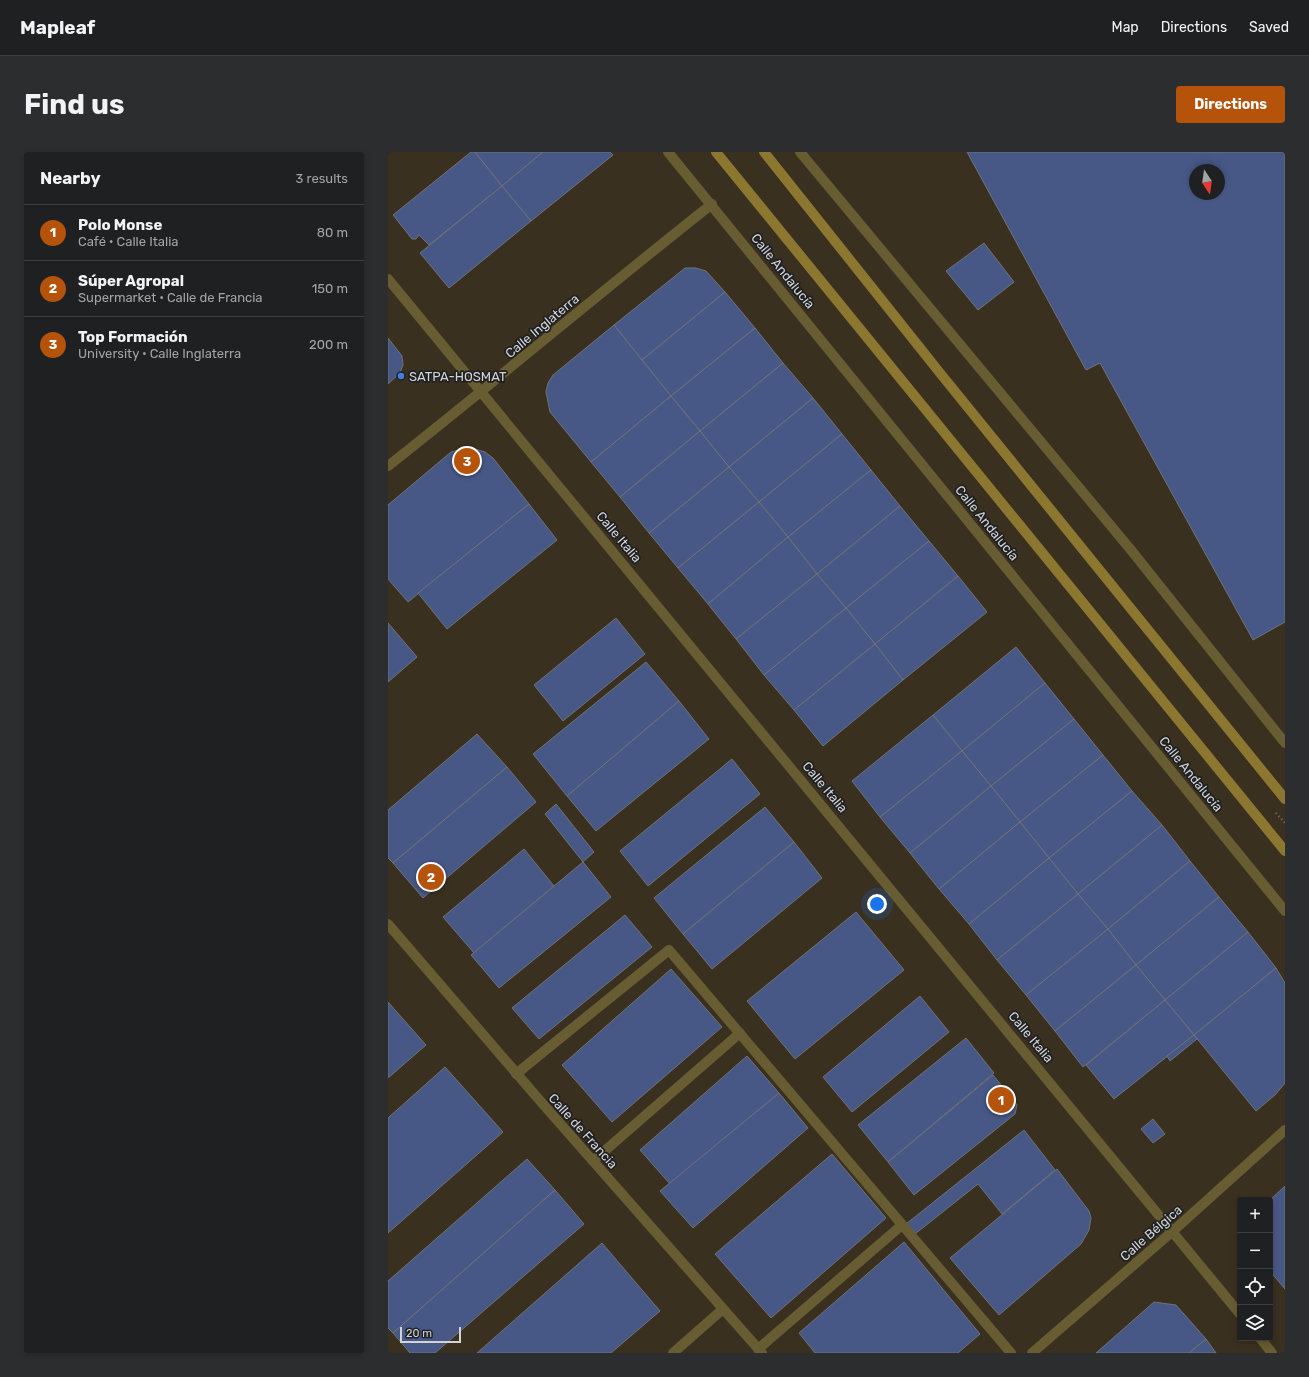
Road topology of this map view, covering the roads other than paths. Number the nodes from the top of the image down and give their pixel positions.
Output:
1 (668, 152) edge
2 (716, 152) edge
3 (764, 152) edge
4 (800, 152) edge
5 (712, 204) junction
6 (388, 279) edge
7 (481, 394) junction
8 (388, 466) edge
9 (1285, 743) edge
10 (1285, 799) edge
11 (1285, 851) edge
12 (1285, 911) edge
13 (388, 924) edge
14 (740, 1033) junction
15 (516, 1074) junction
16 (1285, 1130) edge
17 (593, 1161) junction
18 (902, 1225) junction
19 (1173, 1231) junction
20 (723, 1309) junction
21 (1237, 1310) edge
22 (1262, 1341) edge
23 (760, 1351) edge
24 (673, 1353) edge
25 (1011, 1353) edge
26 (1032, 1353) edge
27 (1272, 1353) edge

1 - 5 street, Calle Andalucía
2 - 11 main road, Calle Andalucía
3 - 10 main road
4 - 9 street
5 - 7 street, Calle Inglaterra
5 - 12 street, Calle Andalucía
6 - 7 street, Calle Italia
7 - 8 street, Calle Inglaterra
7 - 19 street, Calle Italia
13 - 15 street, Calle de Francia
14 - 15 street
14 - 17 street
14 - 18 street
15 - 17 street, Calle de Francia
16 - 19 street, Calle Bélgica
17 - 20 street, Calle de Francia
18 - 23 street
18 - 25 street
19 - 21 street, Calle Italia
19 - 26 street, Calle Bélgica
20 - 23 street, Calle de Francia
20 - 24 street
22 - 27 street

